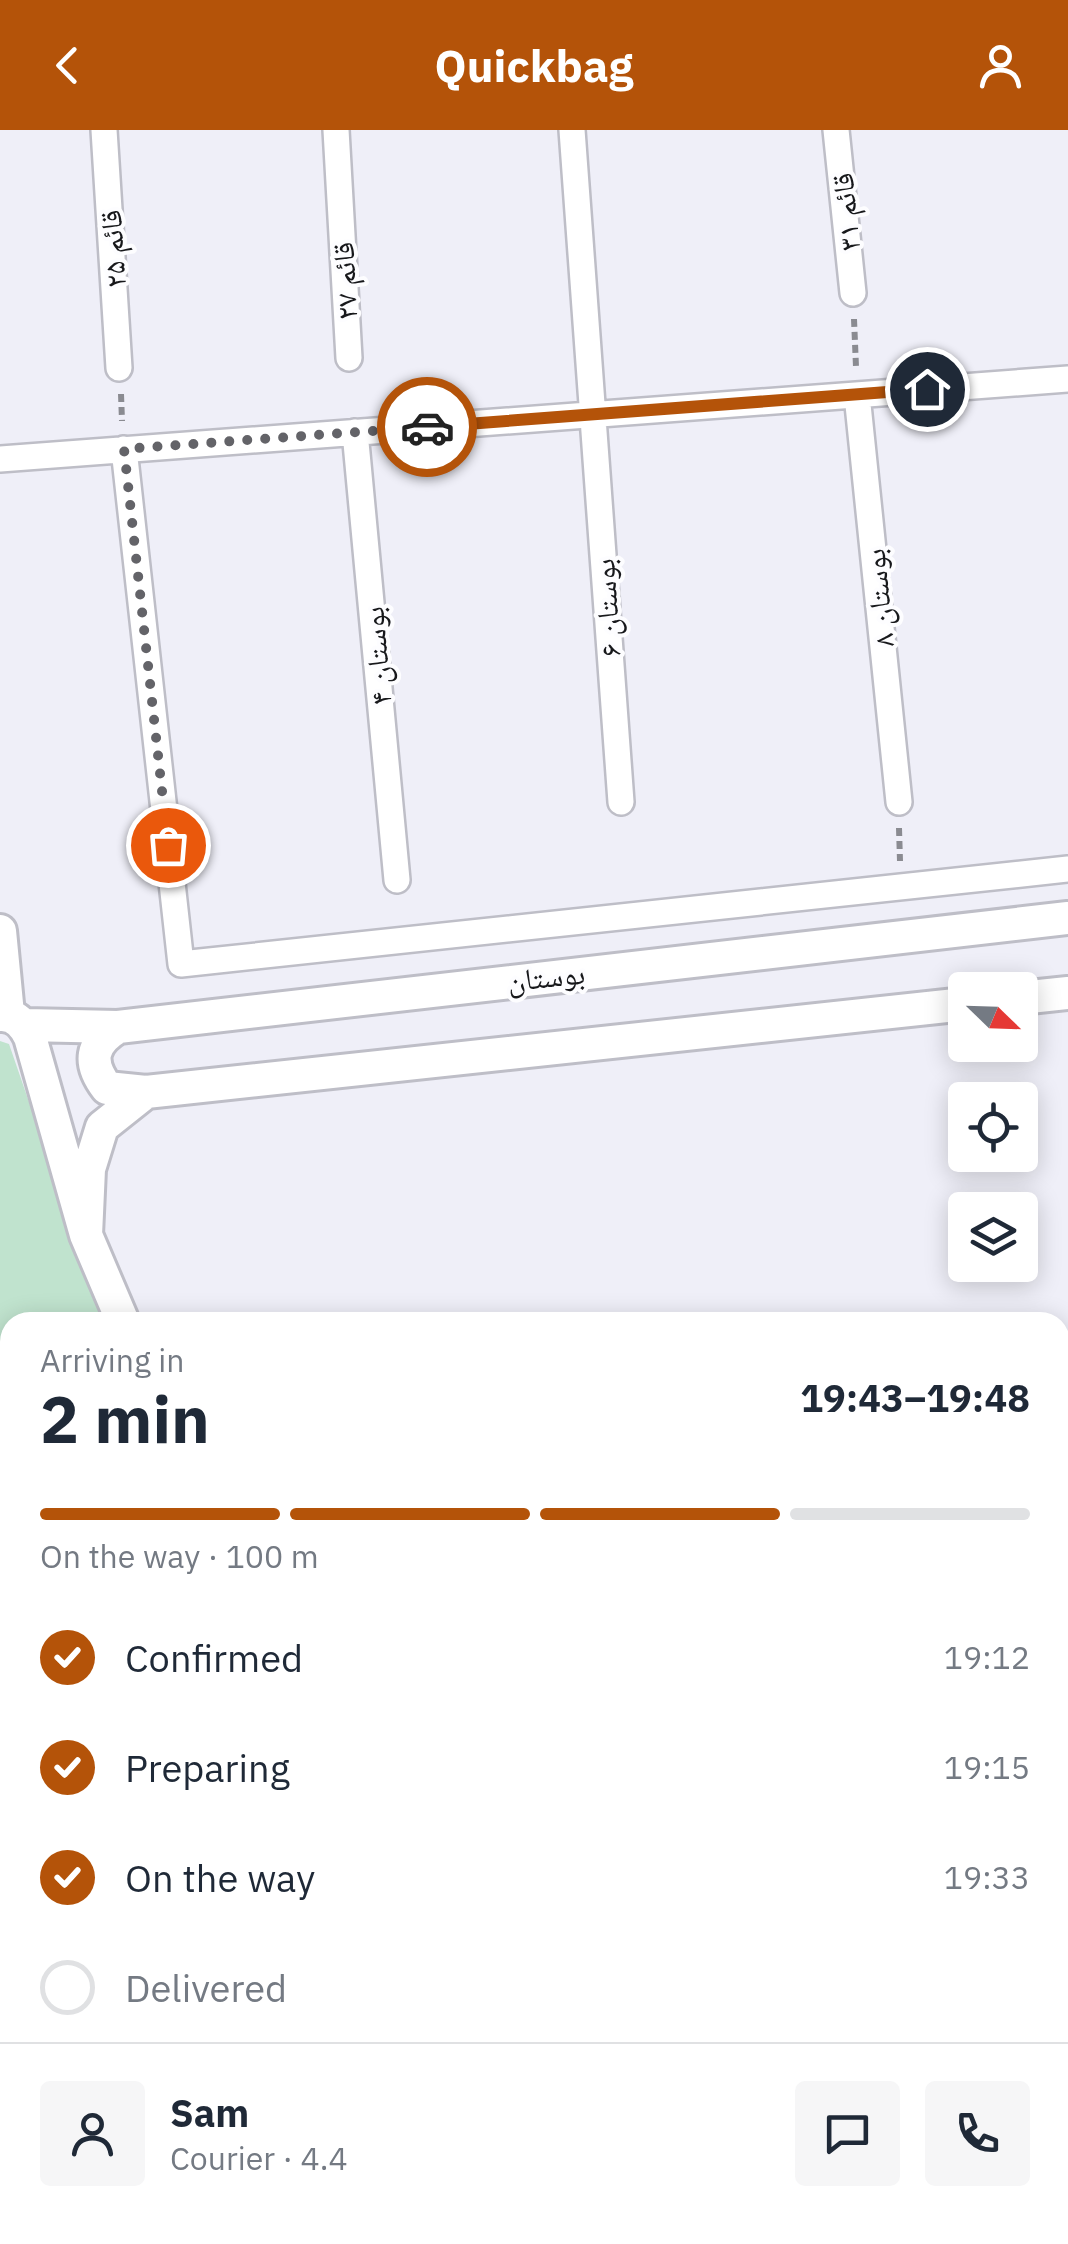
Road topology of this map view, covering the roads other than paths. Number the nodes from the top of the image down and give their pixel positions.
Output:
1 (104, 130) edge
2 (336, 130) edge
3 (572, 130) edge
4 (836, 130) edge
5 (853, 293) road end
6 (349, 358) dead end
7 (120, 368) road end
8 (1068, 379) edge
9 (857, 394) junction
10 (591, 414) junction
11 (355, 432) junction
12 (124, 449) junction
13 (0, 458) edge
14 (621, 802) dead end
15 (899, 802) road end
16 (1068, 869) edge
17 (397, 880) dead end
18 (1068, 918) edge
19 (0, 932) edge
20 (1068, 993) edge
21 (1038, 996) edge
22 (948, 1006) edge
23 (11, 1018) edge
24 (118, 1027) junction
25 (146, 1092) junction
26 (86, 1235) junction
27 (119, 1312) edge

1 - 7 street, قائم ۲۵
2 - 6 street, قائم ۲۷
3 - 10 street, بوستان ۶
4 - 5 street, قائم ۳۱
8 - 9 street
9 - 10 street
9 - 15 street, بوستان ۸
10 - 11 street
10 - 14 street, بوستان ۶
11 - 12 street
11 - 17 street, بوستان ۴
12 - 13 street
12 - 16 street
18 - 24 street, بوستان
19 - 23 street
20 - 21 street
22 - 25 street
23 - 24 street, بوستان
23 - 26 street
24 - 25 street
25 - 26 street
26 - 27 street

